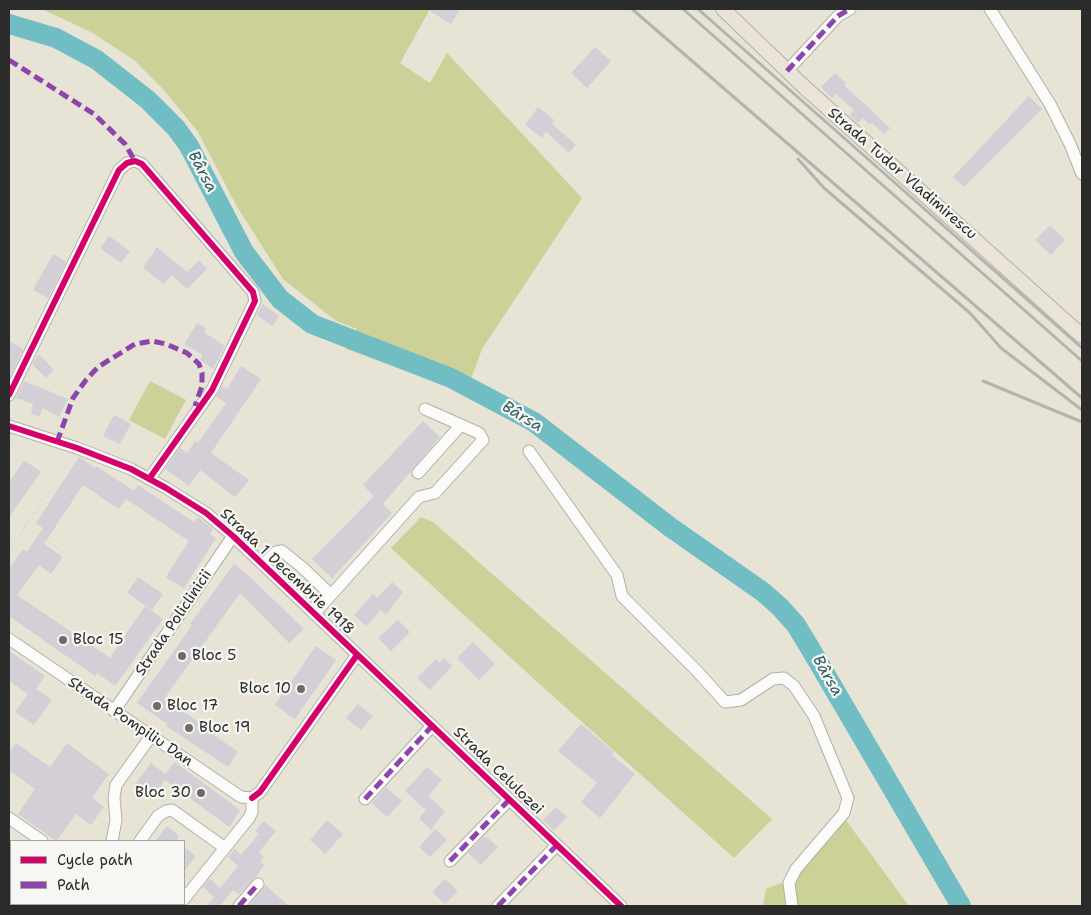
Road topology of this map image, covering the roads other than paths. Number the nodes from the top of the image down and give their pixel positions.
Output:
1 (723, 9) edge
2 (850, 9) edge
3 (990, 9) edge
4 (787, 72) junction
5 (1082, 174) edge
6 (1082, 336) edge
7 (9, 395) edge
8 (425, 409) dead end
9 (461, 425) junction
10 (9, 426) edge
11 (528, 451) dead end
12 (418, 473) dead end
13 (149, 478) junction
14 (233, 536) junction
15 (263, 565) junction
16 (331, 595) junction
17 (314, 614) junction
18 (9, 639) edge
19 (357, 655) junction
20 (114, 711) junction
21 (432, 726) junction
22 (151, 736) junction
23 (252, 798) junction
24 (365, 799) dead end
25 (509, 800) junction
26 (9, 818) edge
27 (41, 840) edge
28 (112, 840) edge
29 (141, 840) edge
30 (557, 845) junction
31 (225, 848) junction
32 (450, 862) dead end
33 (258, 884) dead end
34 (185, 898) edge
35 (239, 906) edge
36 (498, 906) edge
37 (621, 906) edge
38 (792, 906) edge

1 - 4 main road, Strada Tudor Vladimirescu
2 - 4 street
3 - 5 street
4 - 6 main road, Strada Tudor Vladimirescu
7 - 13 street
8 - 9 street
9 - 12 street
9 - 16 street
10 - 13 street, Strada 1 Decembrie 1918
11 - 38 street
13 - 14 street, Strada 1 Decembrie 1918
14 - 15 street, Strada 1 Decembrie 1918
14 - 20 street, Strada Policlinicii
15 - 16 street
15 - 17 street, Strada 1 Decembrie 1918
16 - 17 street
17 - 19 street, Strada 1 Decembrie 1918
18 - 20 street, Strada Pompiliu Dan
19 - 21 street, Strada Celulozei
19 - 23 street, Strada 1 Decembrie 1918
20 - 22 street, Strada Pompiliu Dan
21 - 24 street
21 - 25 street, Strada Celulozei
22 - 23 street, Strada Pompiliu Dan
22 - 28 street
23 - 31 street, Strada 1 Decembrie 1918
25 - 30 street, Strada Celulozei
25 - 32 street
26 - 27 street
29 - 31 street
30 - 36 street
30 - 37 street, Strada Celulozei
31 - 34 street, Strada 1 Decembrie 1918
33 - 35 street

